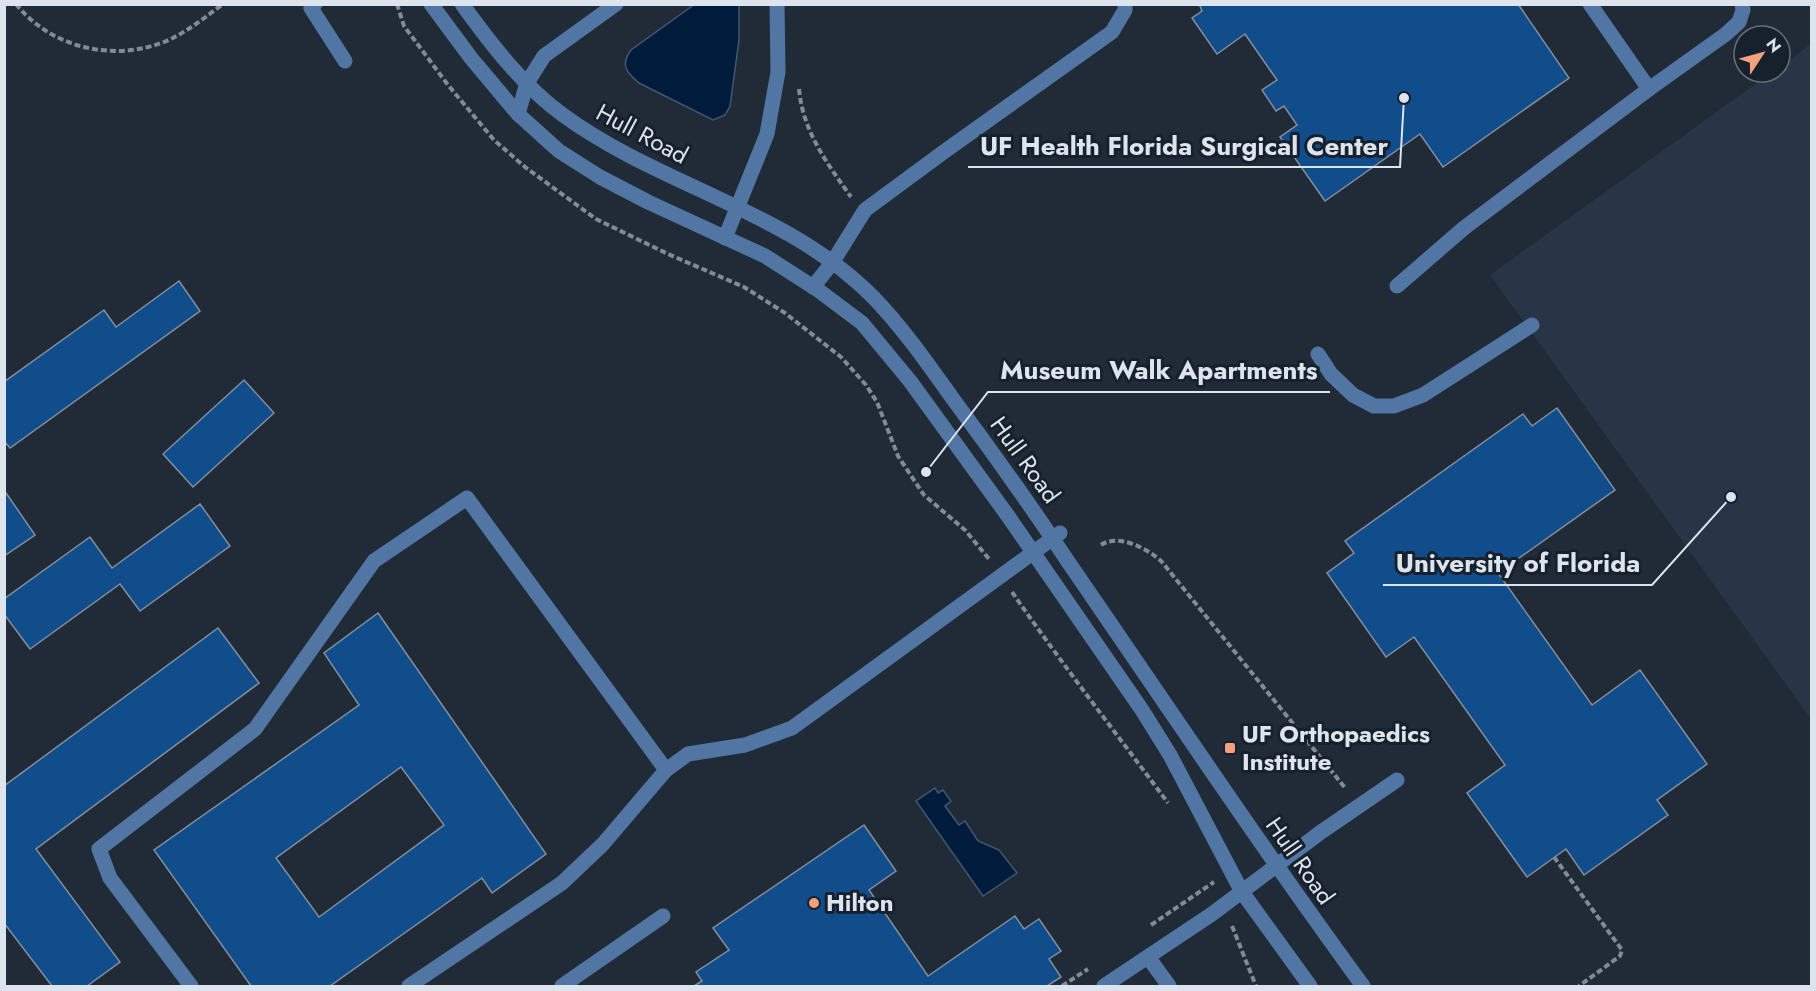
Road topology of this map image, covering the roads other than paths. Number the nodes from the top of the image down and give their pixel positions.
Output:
1 (315, 4) edge
2 (431, 4) edge
3 (462, 4) edge
4 (616, 4) edge
5 (777, 4) edge
6 (1125, 4) edge
7 (1590, 4) edge
8 (1742, 4) edge
9 (345, 61) dead end
10 (527, 83) junction
11 (1649, 89) junction
12 (518, 114) junction
13 (737, 207) junction
14 (725, 238) junction
15 (832, 263) junction
16 (1397, 286) dead end
17 (813, 287) junction
18 (1532, 325) dead end
19 (1318, 354) dead end
20 (1056, 536) junction
21 (1034, 552) junction
22 (666, 770) junction
23 (1397, 780) dead end
24 (1276, 867) junction
25 (1242, 892) junction
26 (663, 916) dead end
27 (1148, 957) junction
28 (191, 987) edge
29 (409, 987) edge
30 (562, 987) edge
31 (1104, 987) edge
32 (1169, 987) edge
33 (1310, 987) edge
34 (1363, 987) edge

1 - 9 street
2 - 12 street, Hull Road
3 - 10 street, Hull Road
4 - 10 street
5 - 13 street
6 - 15 street
7 - 11 street
8 - 11 street
10 - 12 street
10 - 13 street, Hull Road
11 - 16 street
12 - 14 street, Hull Road
13 - 14 street
13 - 15 street, Hull Road
14 - 17 street, Hull Road
15 - 17 street
15 - 20 street, Hull Road
17 - 21 street, Hull Road
18 - 19 street
20 - 21 street
20 - 24 street, Hull Road
21 - 22 street
21 - 25 street, Hull Road
22 - 28 street
22 - 29 street
23 - 24 street
24 - 25 street
24 - 34 street, Hull Road
25 - 27 street
25 - 33 street, Hull Road
26 - 30 street
27 - 31 street
27 - 32 street

